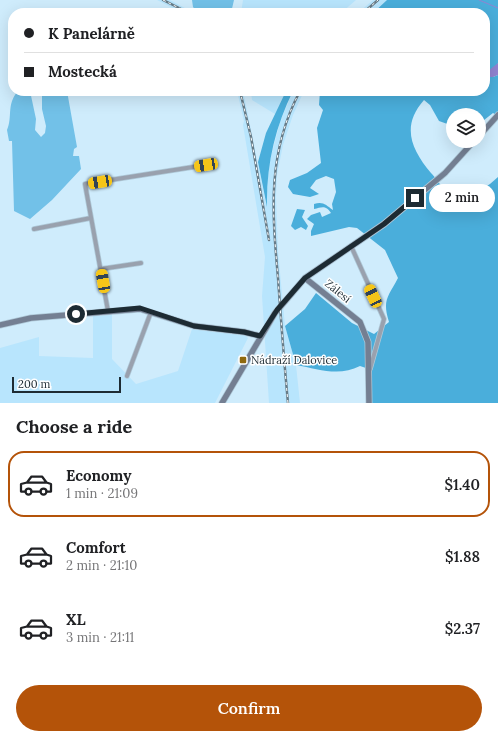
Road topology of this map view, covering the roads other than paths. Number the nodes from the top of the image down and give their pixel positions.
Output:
1 (498, 115) edge
2 (486, 128) edge
3 (468, 148) edge
4 (206, 165) dead end
5 (91, 218) junction
6 (34, 229) dead end
7 (351, 246) junction
8 (141, 263) dead end
9 (101, 269) junction
10 (305, 278) junction
11 (108, 311) junction
12 (151, 312) junction
13 (0, 325) edge
14 (260, 336) junction
15 (369, 372) junction
16 (127, 376) dead end
17 (222, 403) edge
18 (370, 403) edge

1 - 2 street
3 - 7 street
4 - 5 street
5 - 6 street
5 - 9 street
7 - 10 street
7 - 15 street
8 - 9 street
9 - 11 street
10 - 14 street
10 - 15 street, Zálesí
11 - 12 street
11 - 13 street
12 - 14 street
12 - 16 street
14 - 17 street
15 - 18 street, Zálesí

